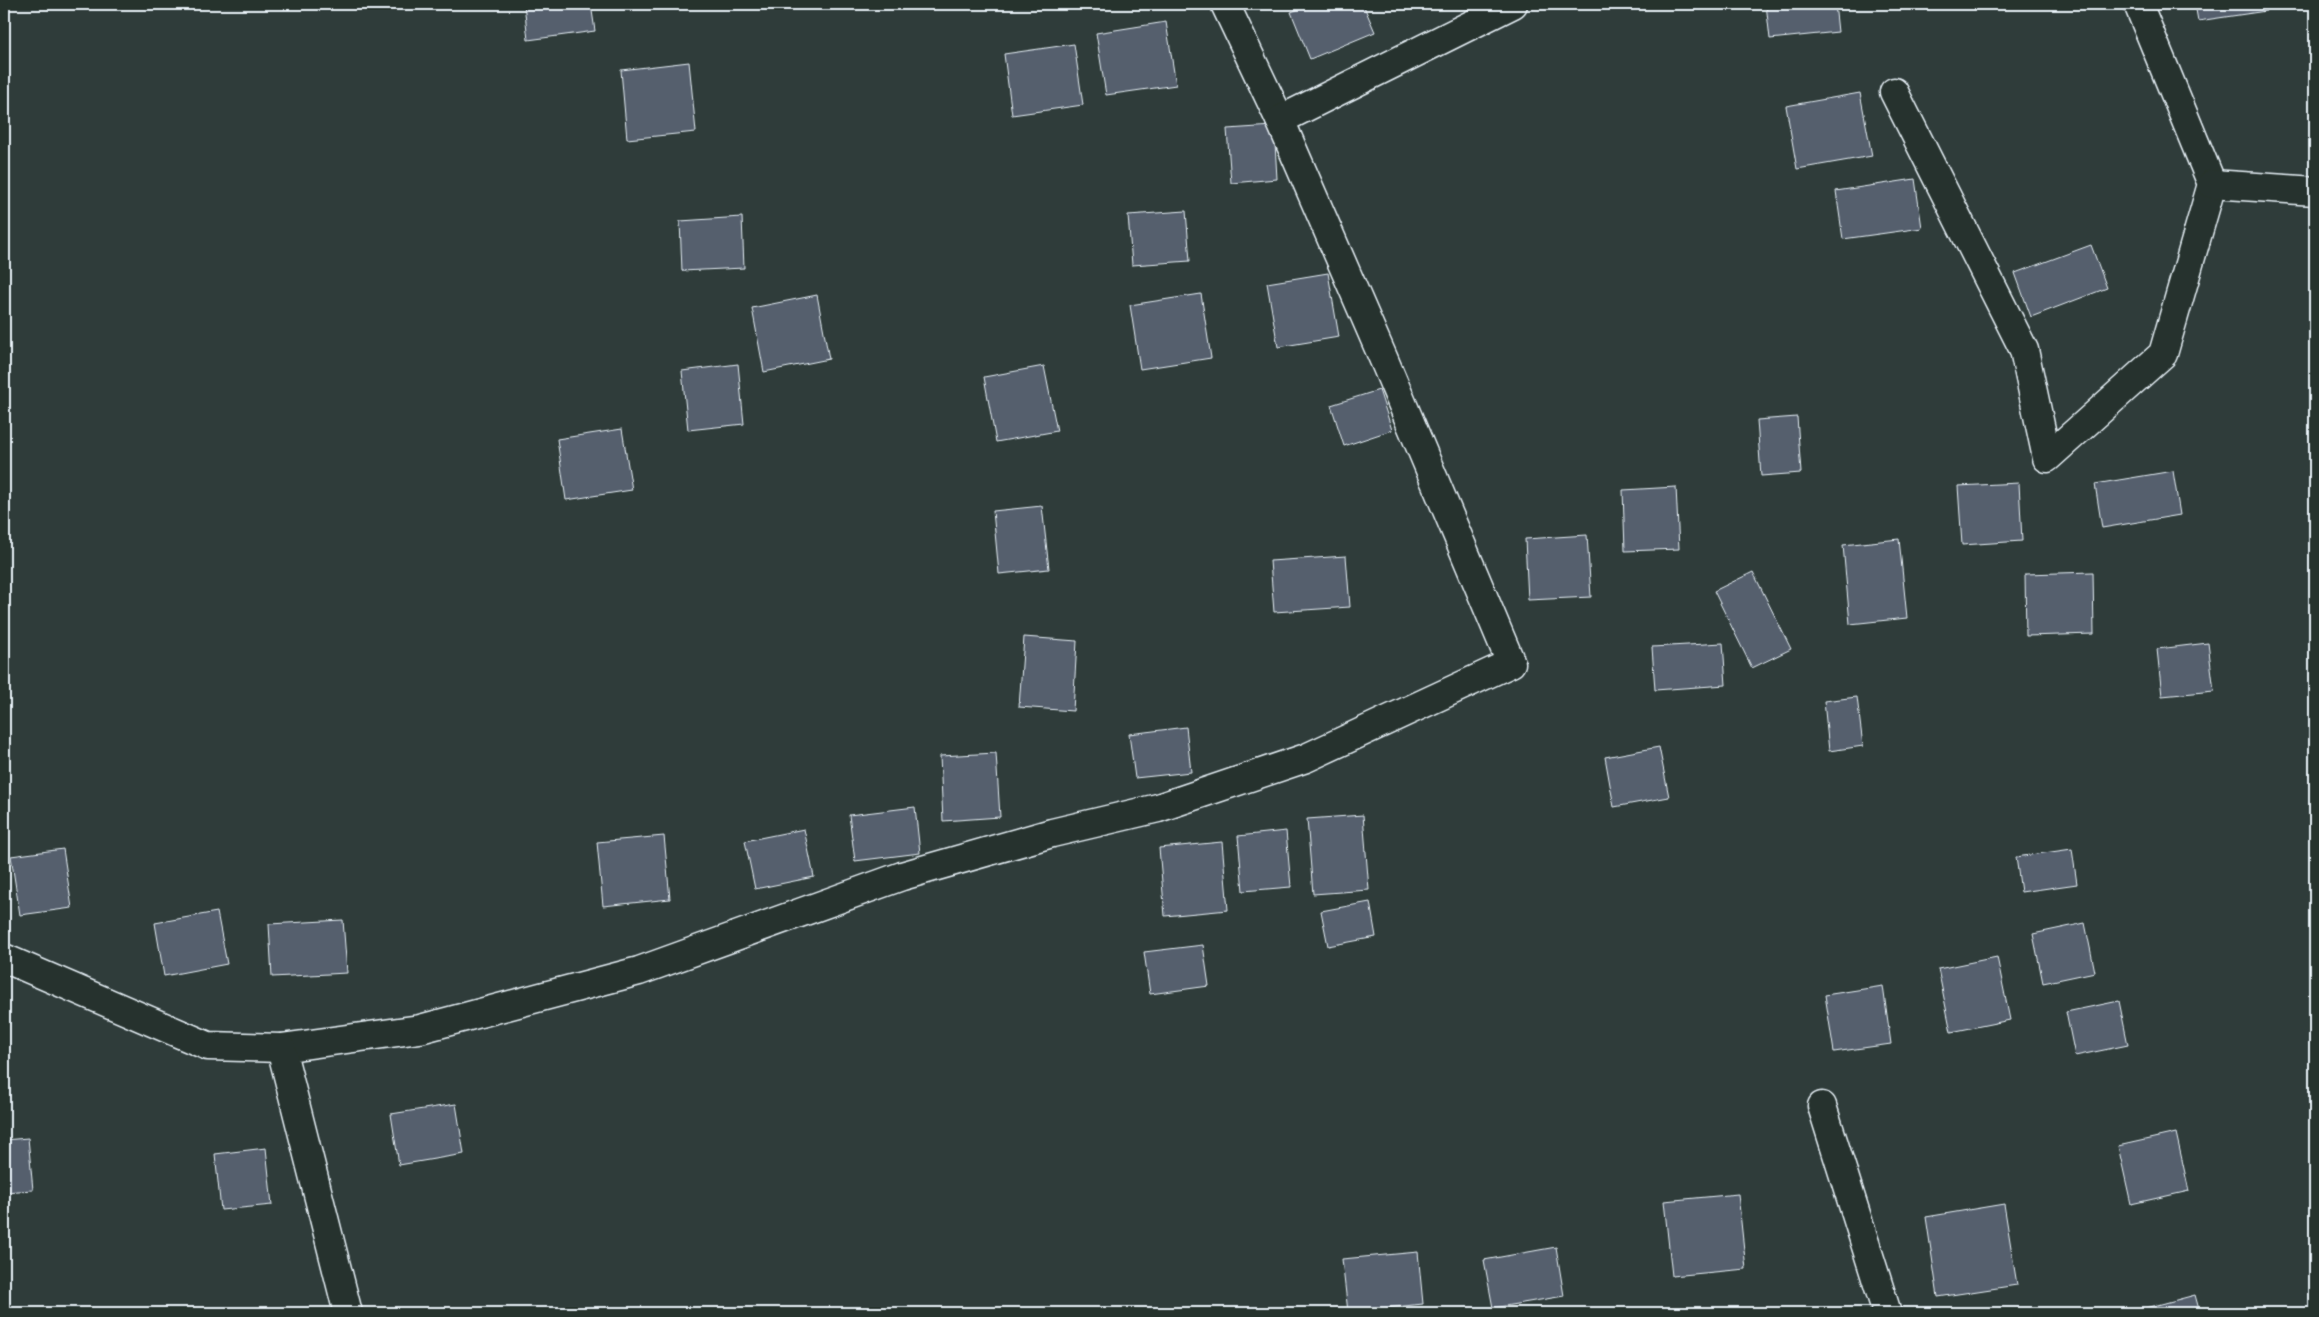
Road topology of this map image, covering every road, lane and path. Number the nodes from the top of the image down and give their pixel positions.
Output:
1 (1225, 4) edge
2 (1513, 4) edge
3 (2138, 4) edge
4 (1894, 92) dead end
5 (1280, 120) junction
6 (2212, 184) junction
7 (2315, 191) edge
8 (4, 958) edge
9 (281, 1048) junction
10 (1822, 1106) dead end
11 (348, 1313) edge
12 (1887, 1313) edge

1 - 5 street
2 - 5 street
3 - 6 street
4 - 6 street
5 - 9 street
6 - 7 street
8 - 9 street
9 - 11 street
10 - 12 street

